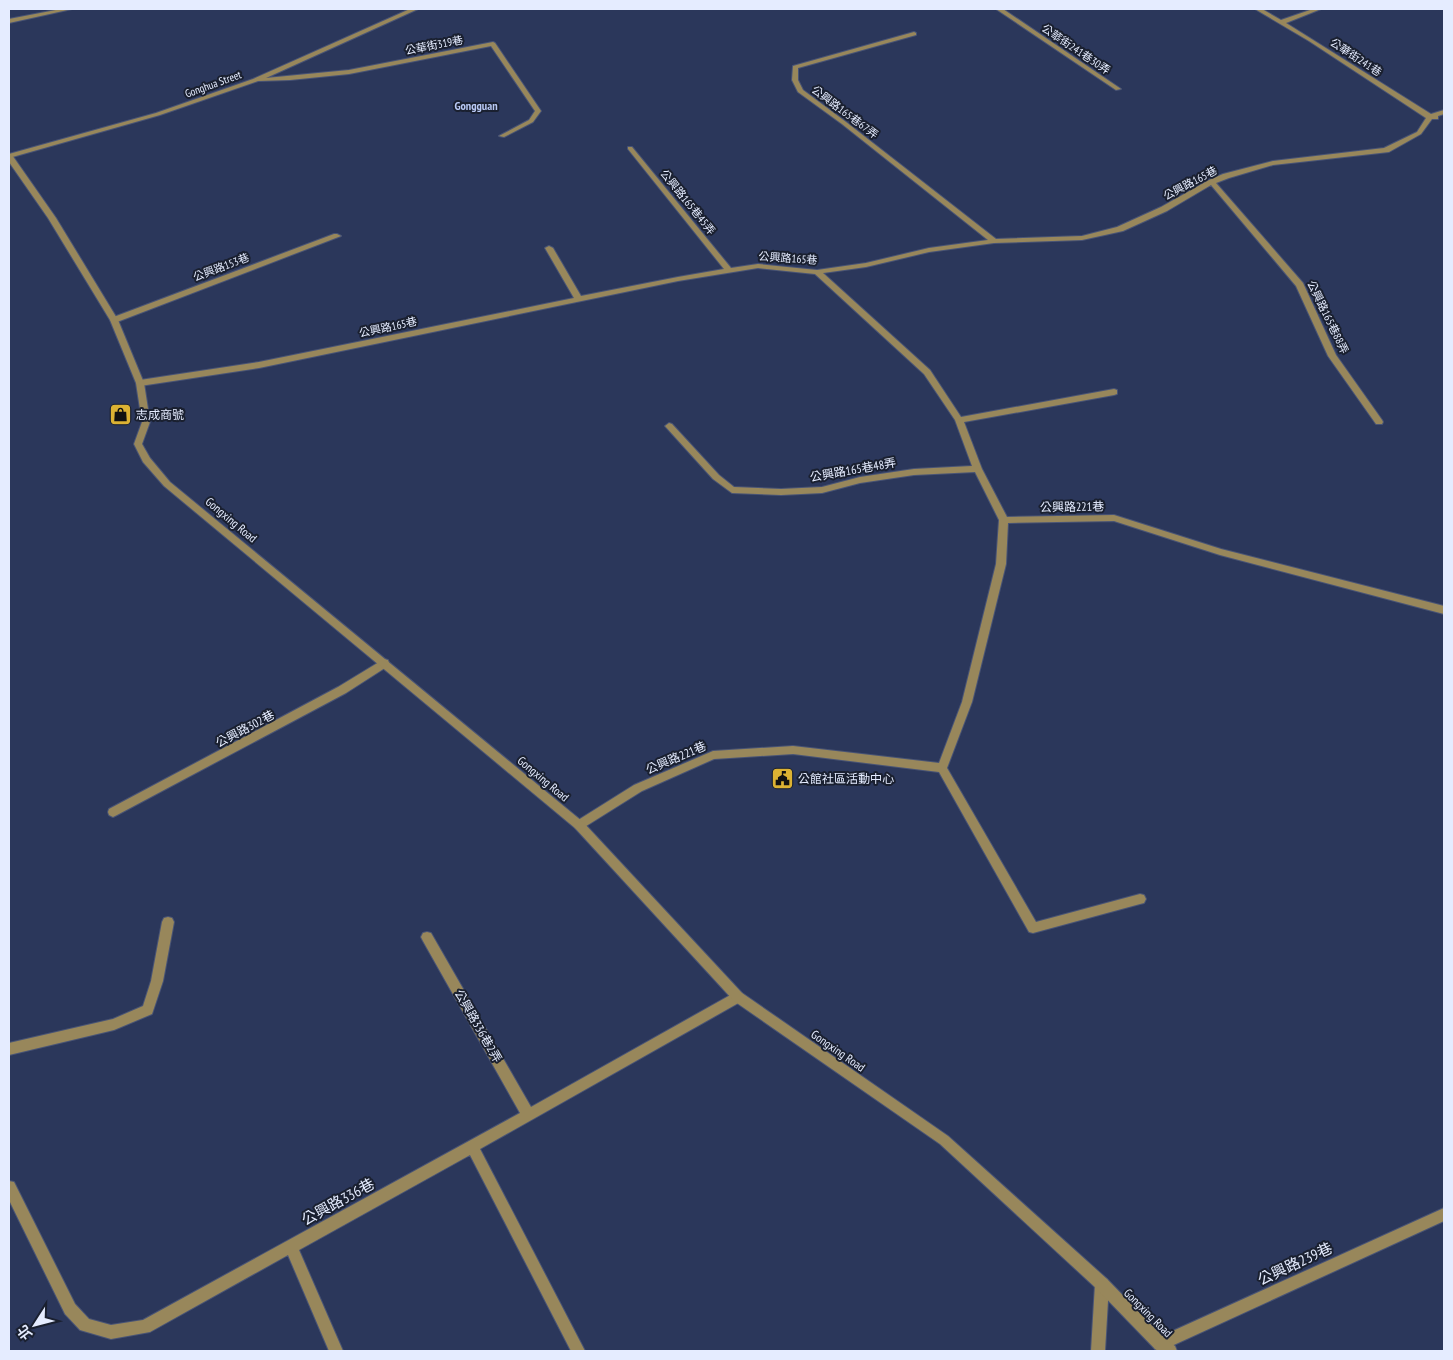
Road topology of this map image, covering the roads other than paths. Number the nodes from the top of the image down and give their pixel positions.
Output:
1 (69, 9) edge
2 (415, 9) edge
3 (999, 9) edge
4 (1258, 9) edge
5 (1318, 9) edge
6 (9, 21) edge
7 (1281, 22) junction
8 (914, 34) dead end
9 (255, 80) junction
10 (1118, 88) dead end
11 (1444, 112) edge
12 (1430, 117) junction
13 (1444, 118) edge
14 (502, 136) dead end
15 (630, 148) dead end
16 (9, 156) edge
17 (1212, 182) junction
18 (337, 236) dead end
19 (994, 241) junction
20 (549, 248) dead end
21 (729, 270) junction
22 (817, 272) junction
23 (579, 299) junction
24 (114, 320) junction
25 (140, 383) junction
26 (1114, 392) dead end
27 (958, 420) junction
28 (1379, 422) dead end
29 (670, 426) dead end
30 (978, 469) junction
31 (1004, 520) junction
32 (1444, 610) edge
33 (384, 663) junction
34 (942, 768) junction
35 (113, 812) dead end
36 (579, 825) junction
37 (1140, 899) dead end
38 (168, 922) dead end
39 (427, 937) dead end
40 (738, 997) junction
41 (9, 1049) edge
42 (529, 1116) junction
43 (472, 1147) junction
44 (9, 1187) edge
45 (1444, 1214) edge
46 (291, 1246) junction
47 (1102, 1284) junction
48 (1165, 1348) edge
49 (336, 1351) edge
50 (578, 1351) edge
51 (1098, 1351) edge

1 - 6 street
2 - 9 street, Gonghua Street
3 - 10 street, 公華街241巷30弄
4 - 7 street, 公華街241巷
5 - 7 street
7 - 12 street, 公華街241巷
8 - 19 street, 公興路165巷67弄
9 - 14 street, 公華街319巷
9 - 16 street, Gonghua Street
11 - 12 street, 公興路165巷
12 - 13 street, 公華街241巷
12 - 17 street, 公興路165巷
15 - 21 street, 公興路165巷45弄
16 - 24 street, Gongxing Road
17 - 19 street, 公興路165巷
17 - 28 street, 公興路165巷88弄
18 - 24 street, 公興路153巷
19 - 22 street, 公興路165巷
20 - 23 street
21 - 22 street, 公興路165巷
21 - 23 street, 公興路165巷
22 - 27 street
23 - 25 street, 公興路165巷
24 - 25 street, Gongxing Road
25 - 33 street, Gongxing Road
26 - 27 street
27 - 30 street
29 - 30 street, 公興路165巷48弄
30 - 31 street
31 - 32 street, 公興路221巷
31 - 34 street
33 - 35 street, 公興路302巷
33 - 36 street, Gongxing Road
34 - 36 street, 公興路221巷
34 - 37 street
36 - 40 street, Gongxing Road
38 - 41 street
39 - 42 street, 公興路336巷2弄
40 - 42 street, 公興路336巷
40 - 47 street, Gongxing Road
42 - 43 street, 公興路336巷
43 - 46 street, 公興路336巷
43 - 50 street
44 - 46 street, 公興路336巷
45 - 48 street, 公興路239巷
46 - 49 street
47 - 48 street, Gongxing Road
47 - 51 street

